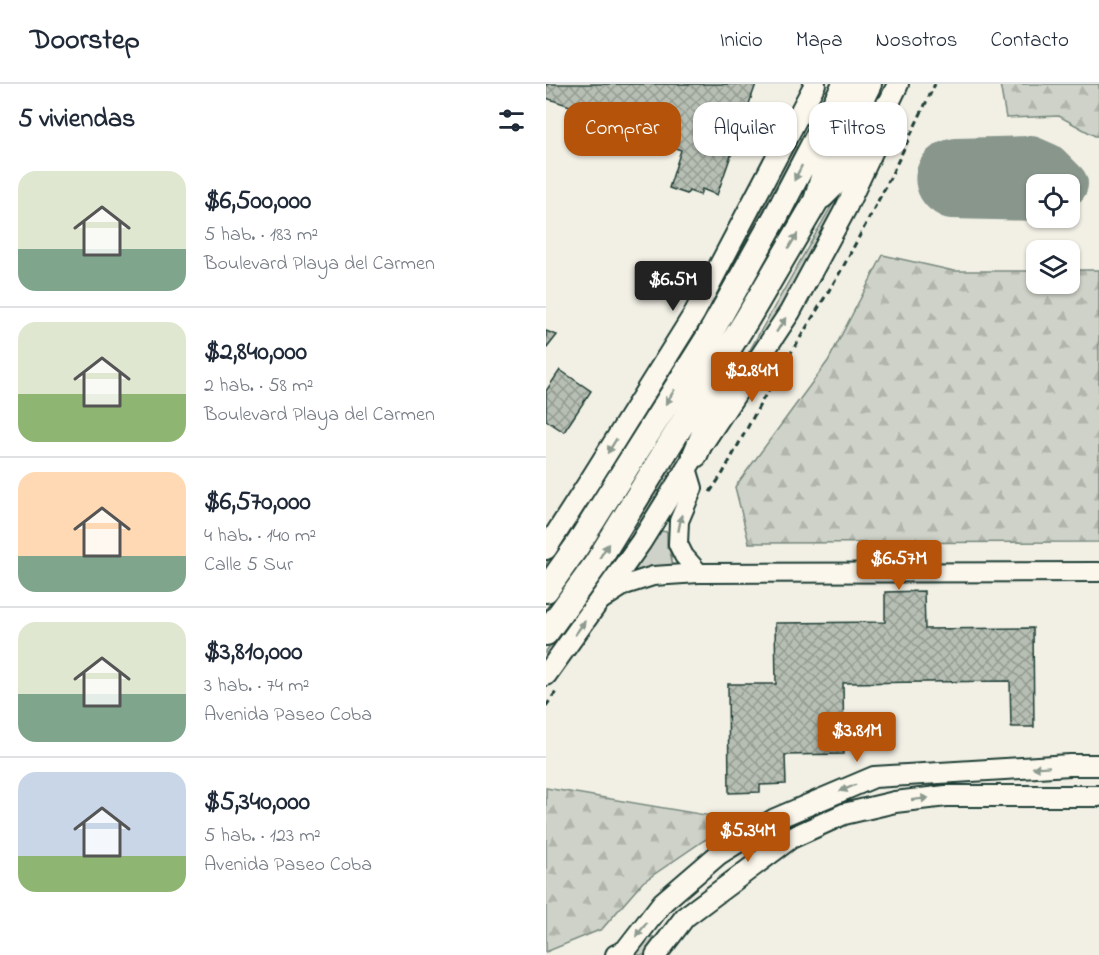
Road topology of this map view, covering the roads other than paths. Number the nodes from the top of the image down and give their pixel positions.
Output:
1 (815, 84) edge
2 (844, 84) edge
3 (870, 84) edge
4 (896, 92) edge
5 (816, 201) junction
6 (747, 319) junction
7 (691, 462) junction
8 (546, 549) edge
9 (1099, 572) edge
10 (699, 573) junction
11 (546, 590) edge
12 (600, 601) junction
13 (546, 633) edge
14 (546, 675) edge
15 (1099, 765) edge
16 (1099, 796) edge
17 (719, 855) junction
18 (727, 886) junction
19 (616, 955) edge
20 (656, 955) edge

1 -> 8 main road
2 -> 11 highway
3 - 5 highway
4 - 5 highway
7 -> 4 main road
6 -> 5 highway
6 - 7 highway
13 -> 6 highway
10 -> 7 street
7 - 12 main road
9 - 10 street
10 - 12 street
14 -> 12 main road
15 -> 17 main road
18 -> 16 main road
17 - 18 main road
17 -> 19 main road
18 - 20 main road

